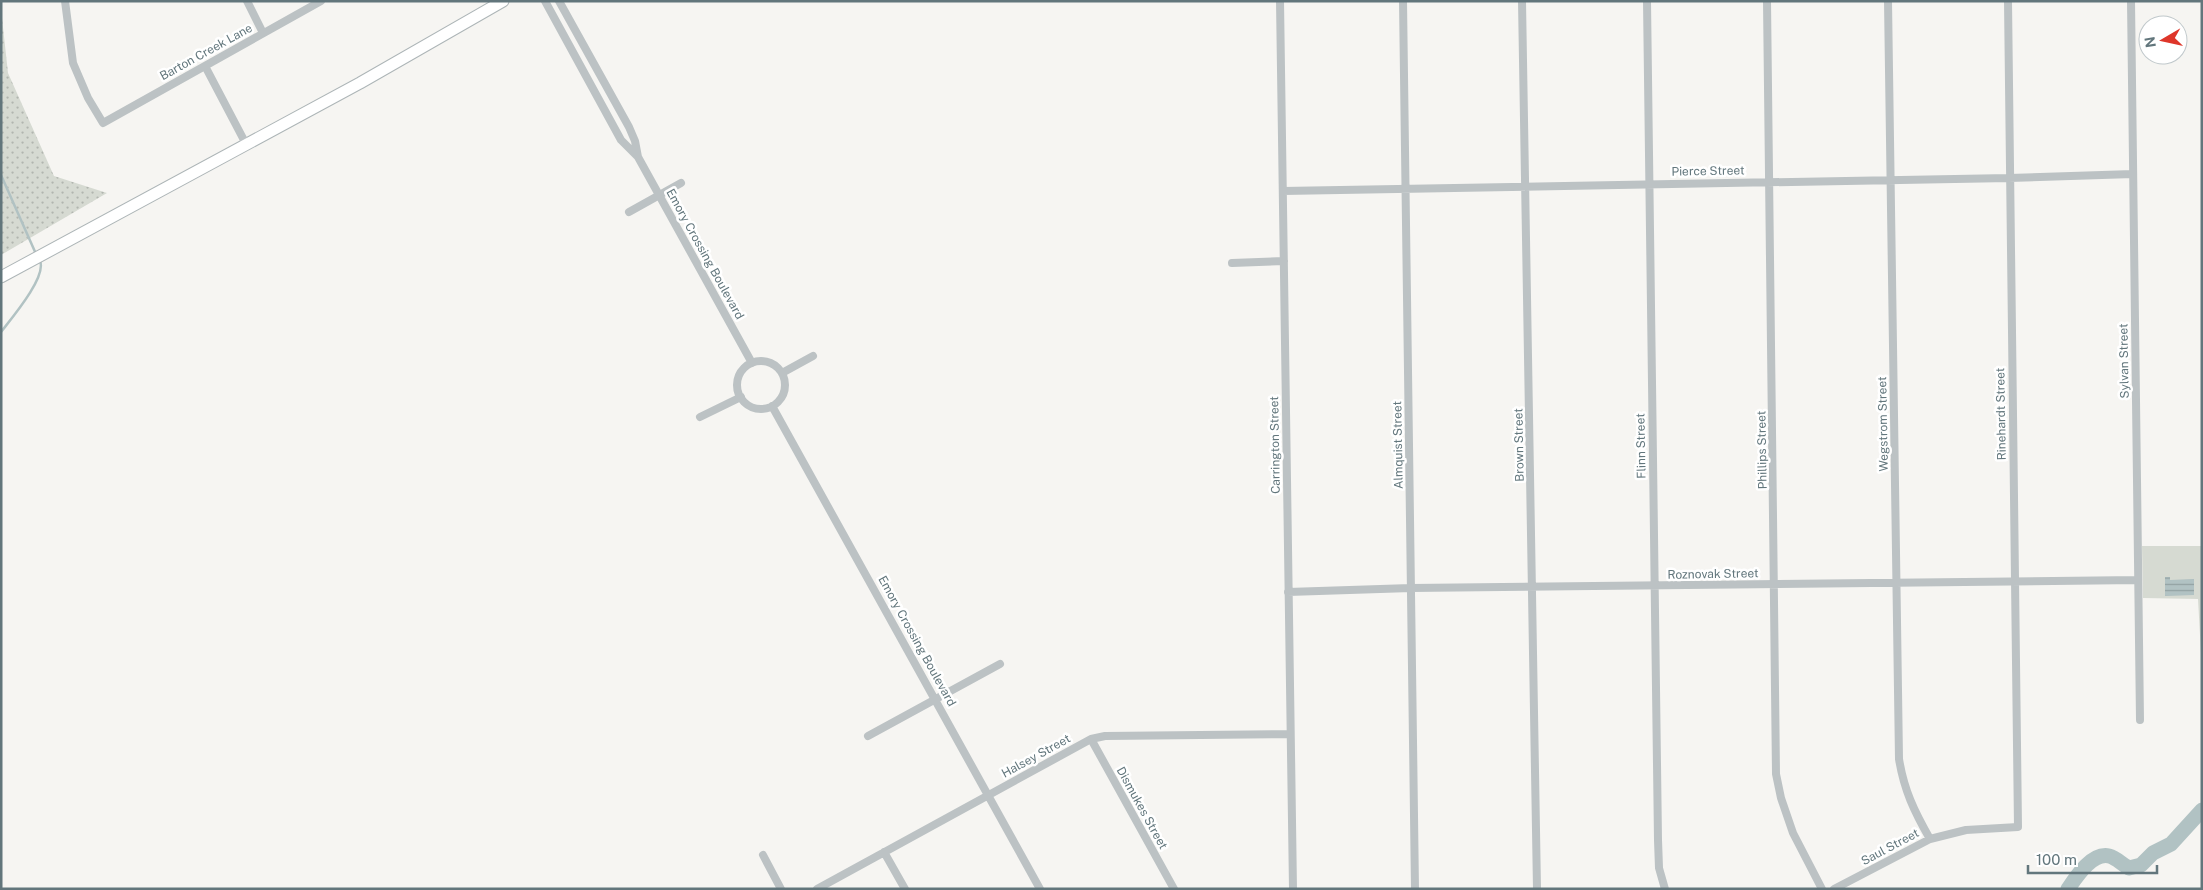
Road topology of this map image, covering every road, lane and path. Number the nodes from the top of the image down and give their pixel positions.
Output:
1 (64, 1) edge
2 (247, 1) edge
3 (321, 1) edge
4 (503, 1) edge
5 (545, 1) edge
6 (560, 1) edge
7 (1280, 1) edge
8 (1403, 1) edge
9 (1522, 1) edge
10 (1647, 1) edge
11 (1767, 1) edge
12 (1888, 1) edge
13 (2008, 1) edge
14 (2131, 1) edge
15 (263, 33) junction
16 (205, 66) junction
17 (246, 144) junction
18 (638, 157) junction
19 (2133, 174) junction
20 (2009, 178) junction
21 (1890, 179) junction
22 (1770, 181) junction
23 (681, 183) dead end
24 (1649, 184) junction
25 (1525, 186) junction
26 (1406, 189) junction
27 (1283, 191) junction
28 (659, 195) junction
29 (629, 212) dead end
30 (1284, 261) junction
31 (1232, 263) dead end
32 (1, 277) edge
33 (813, 356) dead end
34 (752, 363) junction
35 (782, 373) junction
36 (741, 397) junction
37 (772, 406) junction
38 (700, 417) dead end
39 (2138, 580) junction
40 (2015, 582) junction
41 (1896, 583) junction
42 (1775, 584) junction
43 (1654, 586) junction
44 (1533, 587) junction
45 (1411, 588) junction
46 (1288, 592) junction
47 (1000, 664) dead end
48 (936, 699) junction
49 (2140, 720) dead end
50 (1290, 734) junction
51 (868, 736) dead end
52 (1091, 739) junction
53 (989, 795) junction
54 (2018, 827) joint
55 (1930, 839) junction
56 (884, 852) junction
57 (763, 856) dead end
58 (781, 889) edge
59 (817, 889) edge
60 (905, 889) edge
61 (1040, 889) edge
62 (1174, 889) edge
63 (1293, 889) edge
64 (1415, 889) edge
65 (1537, 889) edge
66 (1665, 889) edge
67 (1822, 889) edge
68 (1834, 889) edge

1 - 16 street, Barton Creek Lane
2 - 15 street
3 - 15 street, Barton Creek Lane
4 - 17 main road
5 - 18 street, Emory Crossing Boulevard
6 - 18 street, Emory Crossing Boulevard
7 - 27 street, Carrington Street
8 - 26 street, Almquist Street
9 - 25 street, Brown Street
10 - 24 street, Flinn Street
11 - 22 street, Phillips Street
12 - 21 street, Wegstrom Street
13 - 20 street, Rinehardt Street
14 - 19 street, Sylvan Street
15 - 16 street, Barton Creek Lane
16 - 17 street
17 - 32 main road
18 - 28 street, Emory Crossing Boulevard
19 - 20 street, Pierce Street
19 - 39 street, Sylvan Street
20 - 21 street, Pierce Street
20 - 40 street, Rinehardt Street
21 - 22 street, Pierce Street
21 - 41 street, Wegstrom Street
22 - 24 street, Pierce Street
22 - 42 street, Phillips Street
23 - 28 street
24 - 25 street, Pierce Street
24 - 43 street, Flinn Street
25 - 26 street, Pierce Street
25 - 44 street, Brown Street
26 - 27 street, Pierce Street
26 - 45 street, Almquist Street
27 - 30 street, Carrington Street
28 - 29 street
28 - 34 street, Emory Crossing Boulevard
30 - 31 street
30 - 46 street, Carrington Street
33 - 35 street
34 - 35 street
34 - 36 street
35 - 37 street
36 - 37 street
36 - 38 street
37 - 48 street, Emory Crossing Boulevard
39 - 40 street, Roznovak Street
39 - 49 street, Sylvan Street
40 - 41 street, Roznovak Street
40 - 54 street, Rinehardt Street
41 - 42 street, Roznovak Street
41 - 55 street, Wegstrom Street
42 - 43 street, Roznovak Street
42 - 67 street, Phillips Street
43 - 44 street, Roznovak Street
43 - 66 street, Flinn Street
44 - 45 street, Roznovak Street
44 - 65 street, Brown Street
45 - 46 street, Roznovak Street
45 - 64 street, Almquist Street
46 - 50 street, Carrington Street
47 - 48 street
48 - 51 street
48 - 53 street, Emory Crossing Boulevard
50 - 52 street, Halsey Street
50 - 63 street, Carrington Street
52 - 53 street, Halsey Street
52 - 62 street, Dismukes Street
53 - 56 street, Halsey Street
53 - 61 street, Emory Crossing Boulevard
54 - 55 street, Saul Street
55 - 68 street, Saul Street
56 - 59 street, Halsey Street
56 - 60 street
57 - 58 street

